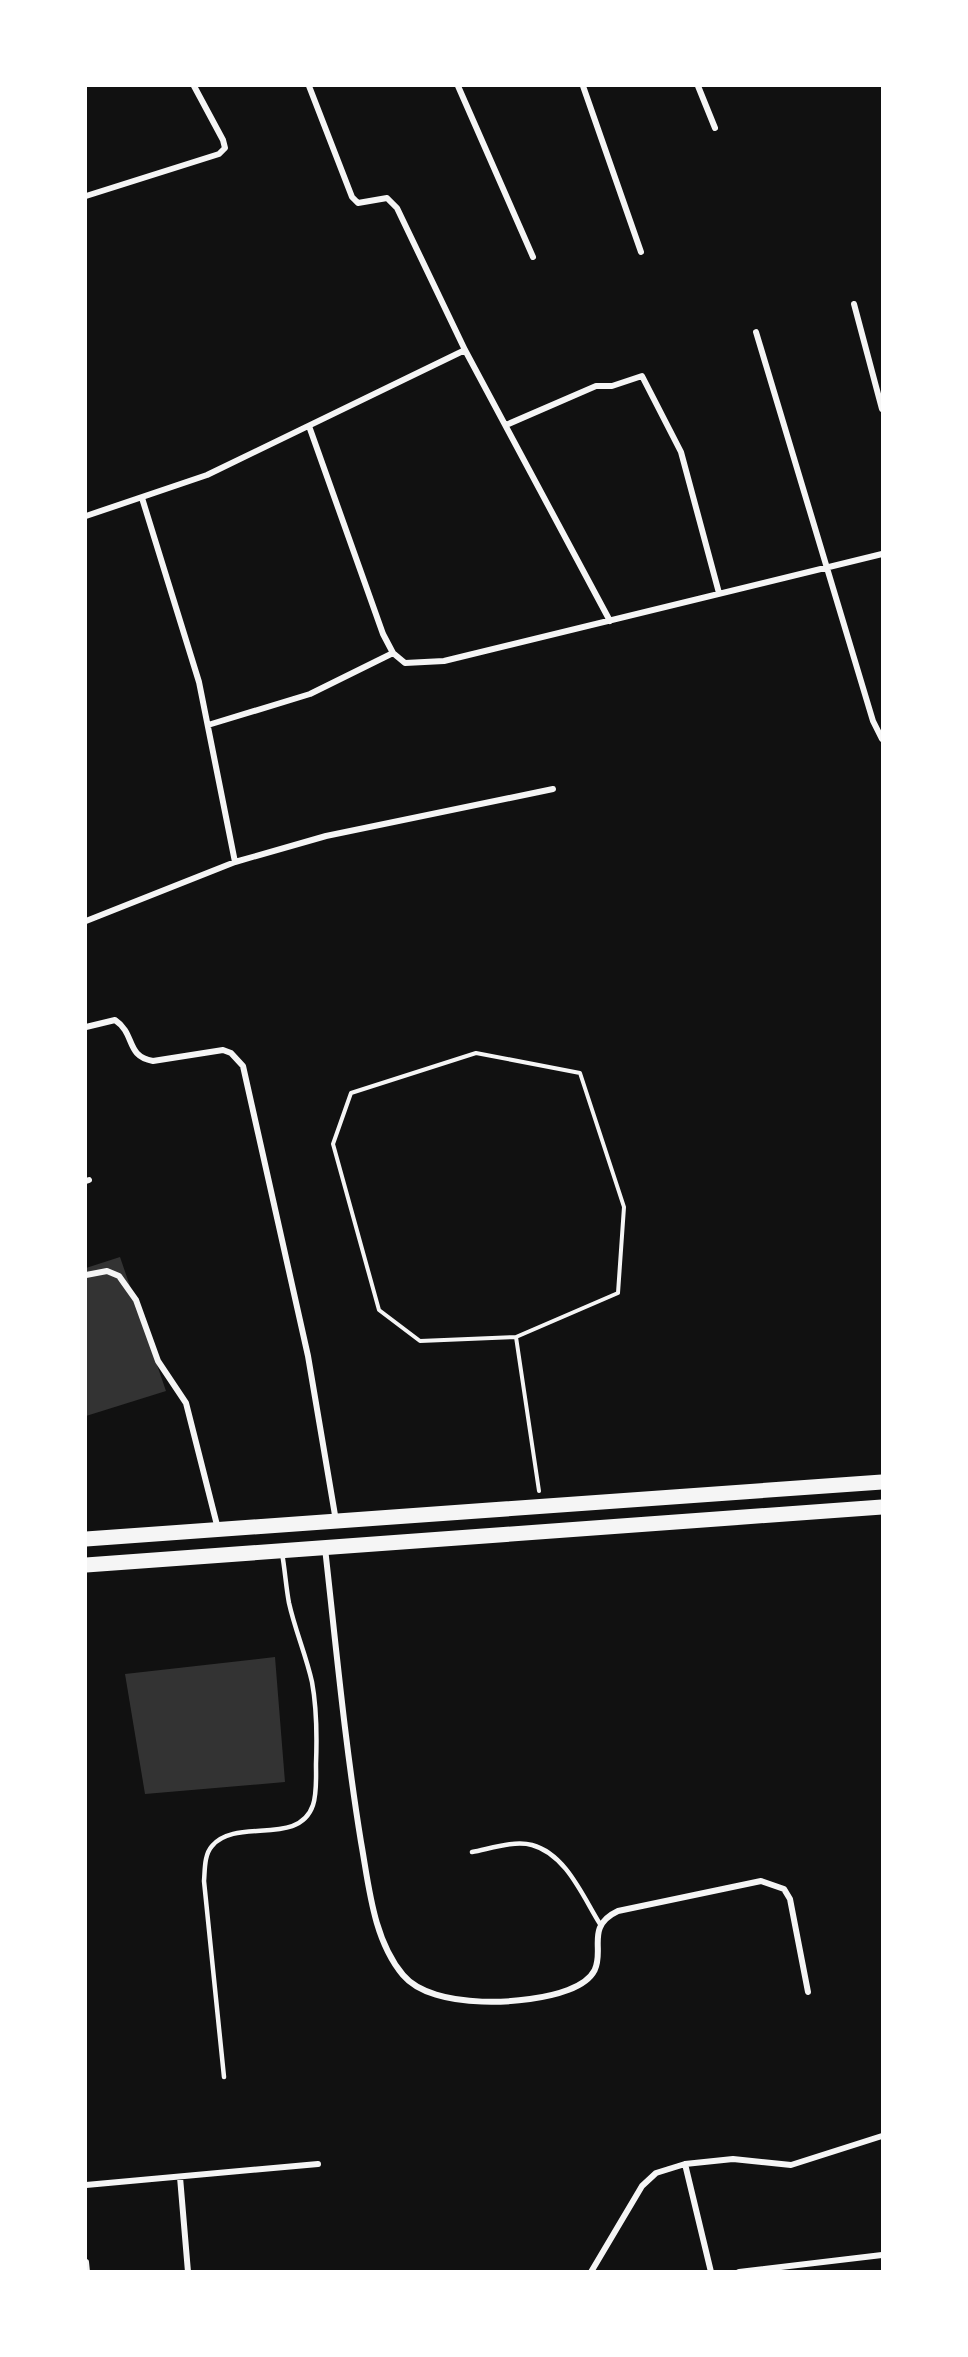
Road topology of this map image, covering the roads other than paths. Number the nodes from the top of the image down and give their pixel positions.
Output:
1 (194, 86) edge
2 (309, 86) edge
3 (458, 86) edge
4 (583, 86) edge
5 (698, 86) edge
6 (715, 128) dead end
7 (86, 196) edge
8 (641, 252) dead end
9 (533, 257) dead end
10 (854, 304) dead end
11 (756, 332) dead end
12 (465, 350) junction
13 (882, 409) edge
14 (506, 425) junction
15 (309, 426) junction
16 (142, 498) junction
17 (86, 516) edge
18 (882, 554) edge
19 (828, 568) junction
20 (719, 593) junction
21 (610, 621) junction
22 (393, 653) junction
23 (208, 724) junction
24 (882, 739) edge
25 (553, 789) dead end
26 (235, 862) junction
27 (86, 921) edge
28 (86, 1027) edge
29 (86, 1275) edge
30 (882, 1482) edge
31 (882, 1507) edge
32 (336, 1521) junction
33 (218, 1529) junction
34 (86, 1539) edge
35 (325, 1547) junction
36 (281, 1550) junction
37 (86, 1565) edge
38 (472, 1852) dead end
39 (600, 1924) junction
40 (808, 1992) dead end
41 (224, 2077) dead end
42 (882, 2136) edge
43 (318, 2164) dead end
44 (685, 2164) junction
45 (180, 2177) junction
46 (86, 2185) edge
47 (882, 2255) edge
48 (86, 2262) edge
49 (87, 2271) edge
50 (188, 2271) edge
51 (591, 2271) edge
52 (711, 2271) edge
53 (739, 2271) edge

1 - 7 street
2 - 12 street
3 - 9 street
4 - 8 street
5 - 6 street
10 - 13 street
11 - 19 street
12 - 14 street
12 - 15 street
14 - 20 street
14 - 21 street
15 - 16 street
15 - 22 street
16 - 17 street
16 - 23 street
18 - 19 street
19 - 20 street
19 - 24 street
20 - 21 street
21 - 22 street
22 - 23 street
23 - 26 street
25 - 26 street
26 - 27 street
28 - 32 street
29 - 33 street
30 - 32 main road
31 - 35 main road
32 - 33 main road
33 - 34 main road
35 - 36 main road
35 - 39 street
36 - 37 main road
36 - 41 lane
38 - 39 lane
39 - 40 street
42 - 44 street
43 - 45 street
44 - 51 street
44 - 52 street
45 - 46 street
45 - 50 street
47 - 53 street
48 - 49 street

